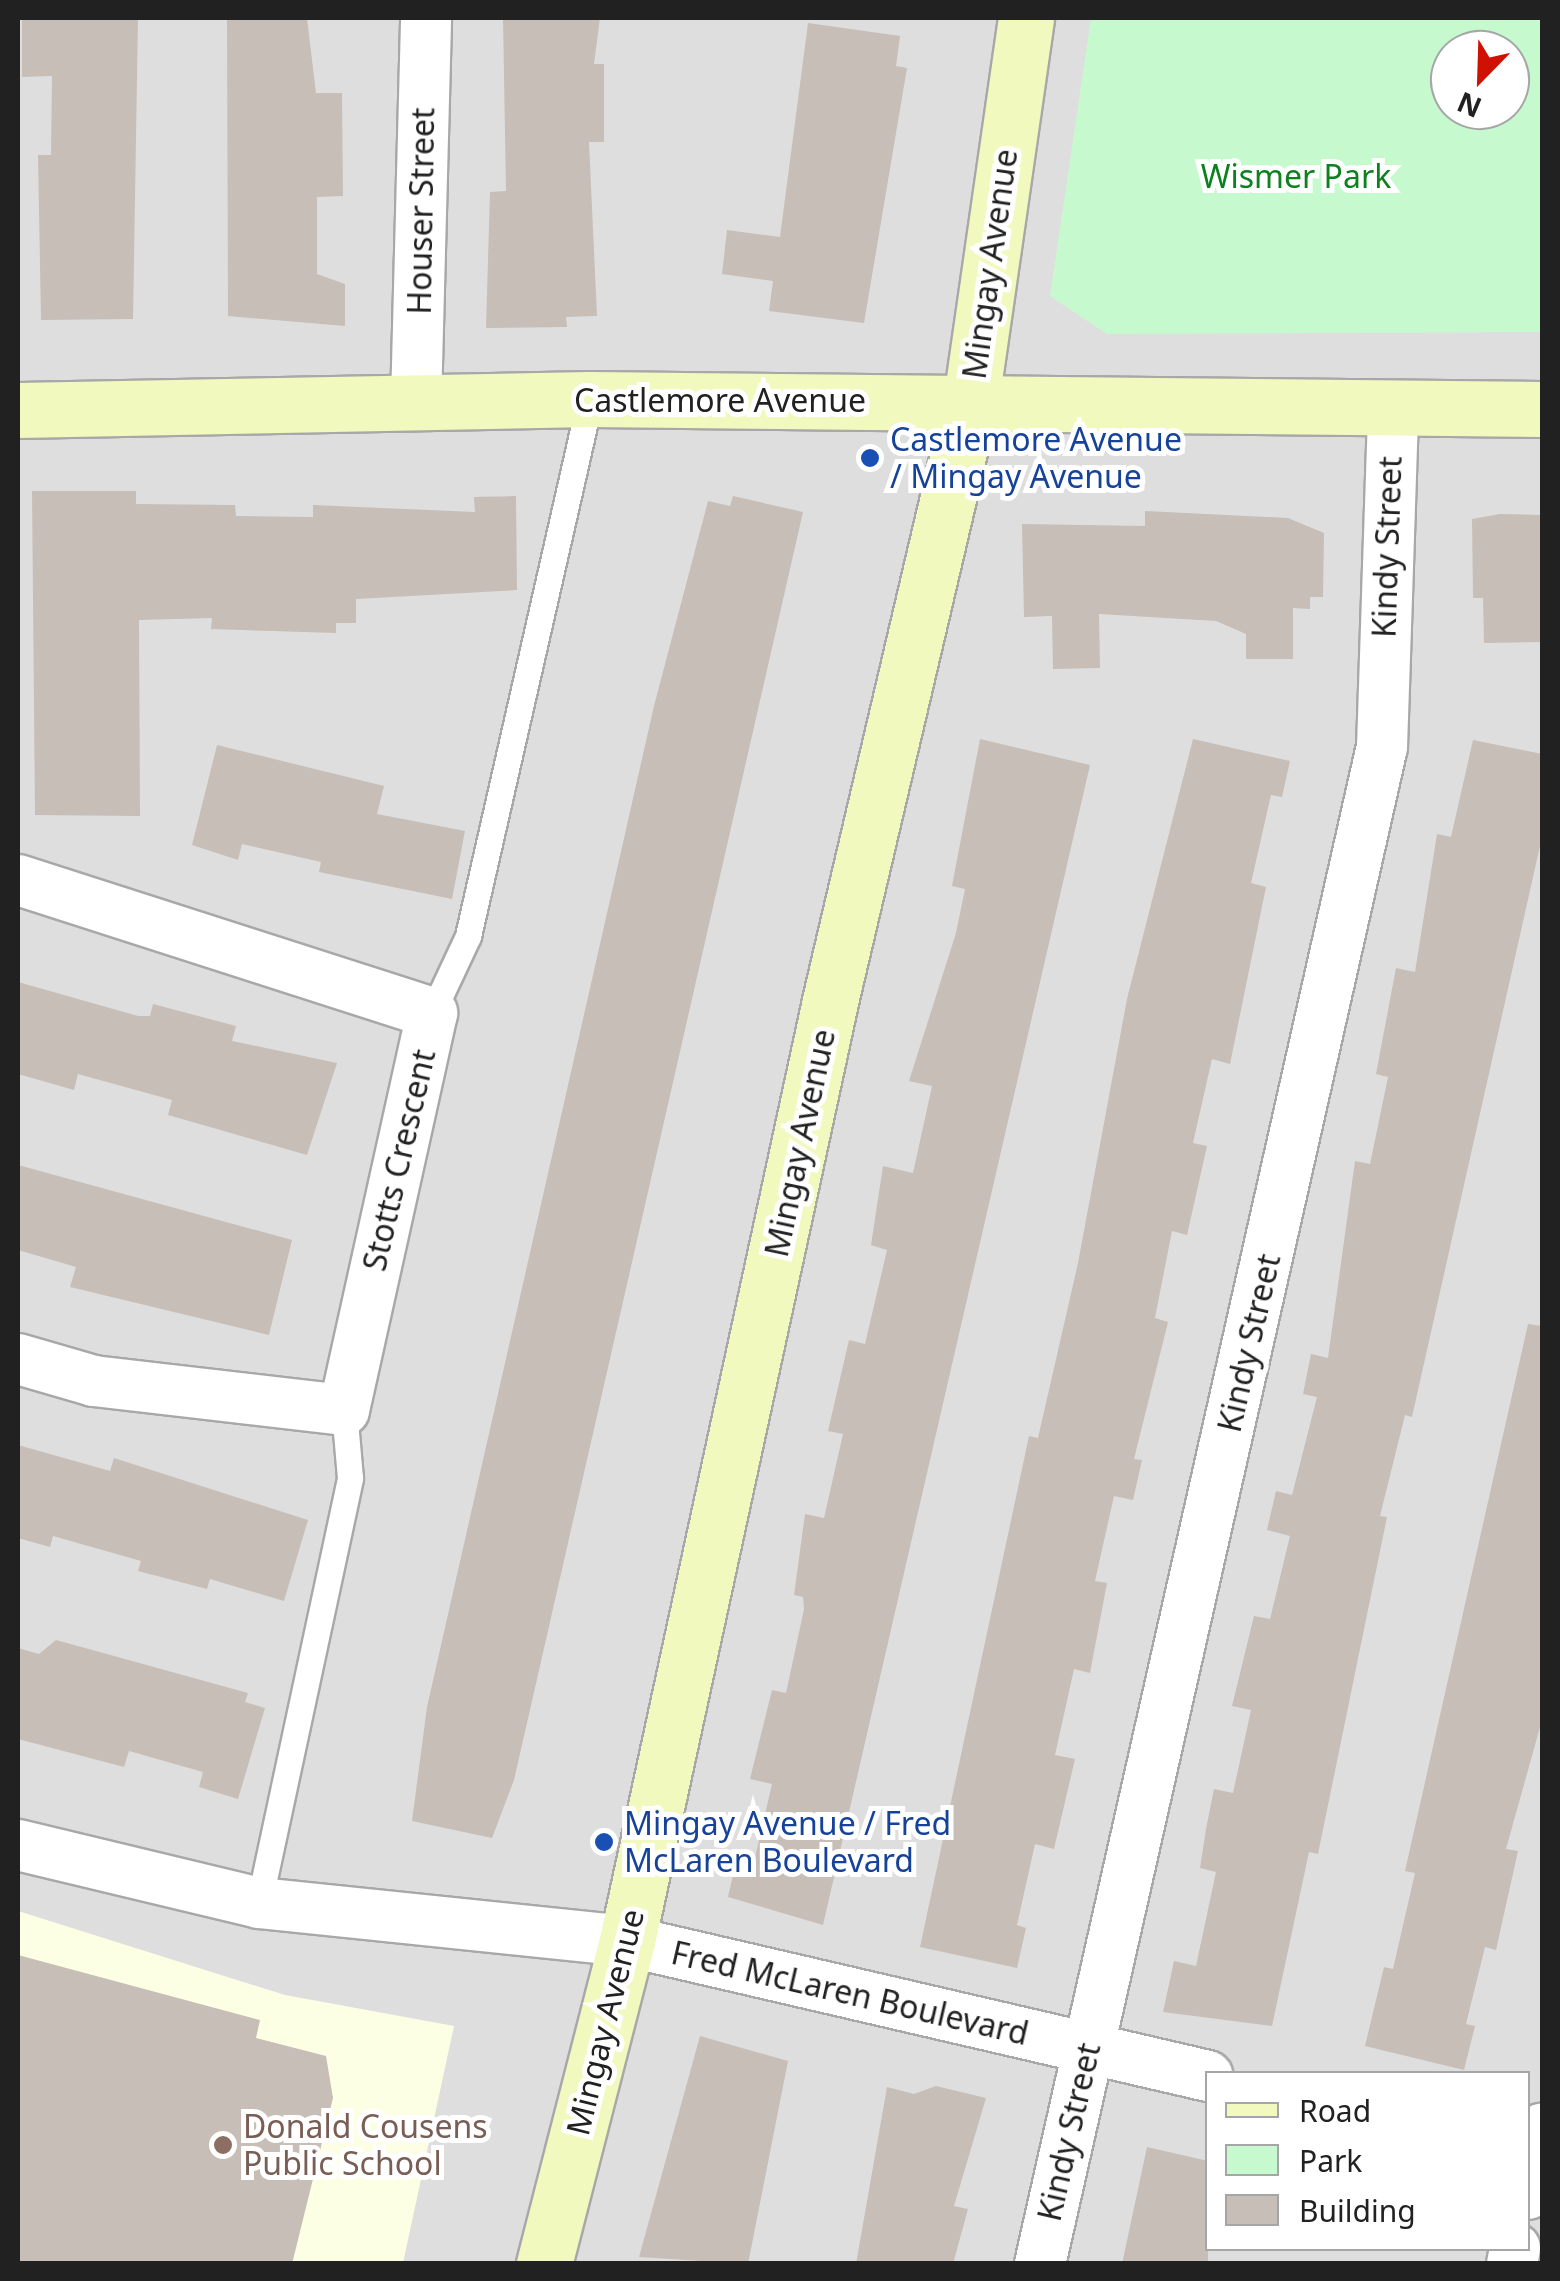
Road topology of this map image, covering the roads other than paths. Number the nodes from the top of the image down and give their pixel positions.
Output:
1 (426, 18) edge
2 (1026, 18) edge
3 (590, 399) junction
4 (970, 400) junction
5 (416, 404) junction
6 (1542, 409) edge
7 (18, 410) edge
8 (1392, 413) junction
9 (18, 880) edge
10 (432, 1013) junction
11 (18, 1360) edge
12 (344, 1410) junction
13 (18, 1845) edge
14 (259, 1903) junction
15 (628, 1941) junction
16 (1088, 2048) junction
17 (1205, 2075) edge
18 (544, 2264) edge
19 (1040, 2264) edge

1 - 5 street, Houser Street
2 - 4 street, Mingay Avenue
3 - 4 street, Castlemore Avenue
3 - 5 street, Castlemore Avenue
3 - 10 lane
4 - 8 street, Castlemore Avenue
4 - 15 street, Mingay Avenue
5 - 7 street, Castlemore Avenue
6 - 8 street, Castlemore Avenue
8 - 16 street, Kindy Street
9 - 10 street, Stotts Crescent
10 - 12 street, Stotts Crescent
11 - 12 street
12 - 14 lane
13 - 14 street, Fred McLaren Boulevard
14 - 15 street, Fred McLaren Boulevard
15 - 16 street, Fred McLaren Boulevard
15 - 18 street, Mingay Avenue
16 - 17 street, Fred McLaren Boulevard
16 - 19 street, Kindy Street

